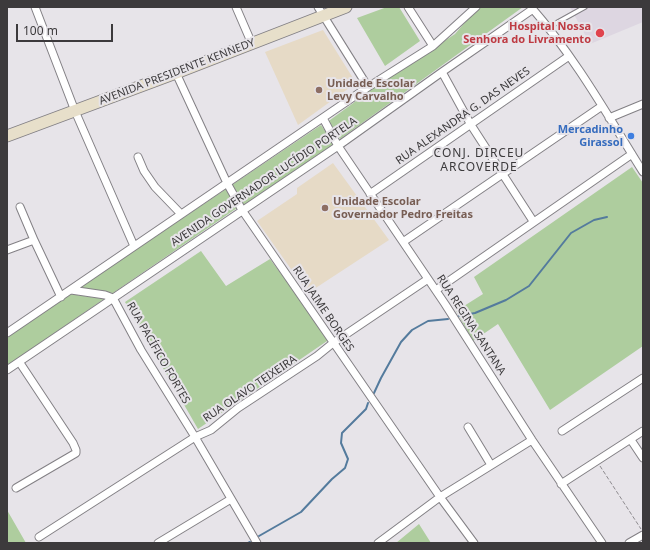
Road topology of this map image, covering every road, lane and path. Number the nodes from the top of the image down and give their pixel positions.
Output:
1 (36, 7) edge
2 (236, 7) edge
3 (346, 7) edge
4 (408, 7) edge
5 (476, 7) edge
6 (585, 7) edge
7 (532, 8) edge
8 (320, 12) edge
9 (548, 28) junction
10 (252, 44) junction
11 (433, 46) junction
12 (569, 56) junction
13 (442, 72) junction
14 (176, 73) junction
15 (368, 87) junction
16 (643, 104) edge
17 (602, 106) junction
18 (75, 111) junction
19 (323, 118) junction
20 (609, 118) junction
21 (471, 125) junction
22 (7, 136) edge
23 (338, 146) junction
24 (632, 154) junction
25 (138, 157) dead end
26 (643, 172) edge
27 (502, 174) junction
28 (227, 183) junction
29 (370, 194) junction
30 (20, 207) dead end
31 (242, 210) junction
32 (181, 214) junction
33 (533, 221) junction
34 (31, 241) junction
35 (403, 242) junction
36 (134, 246) junction
37 (7, 250) edge
38 (428, 279) junction
39 (71, 290) junction
40 (436, 290) junction
41 (61, 297) junction
42 (113, 298) junction
43 (7, 333) edge
44 (333, 342) junction
45 (20, 362) junction
46 (7, 370) edge
47 (643, 378) edge
48 (468, 427) dead end
49 (562, 431) dead end
50 (643, 432) edge
51 (195, 437) junction
52 (532, 440) junction
53 (631, 440) junction
54 (643, 458) edge
55 (597, 461) junction
56 (490, 465) junction
57 (561, 484) junction
58 (16, 488) dead end
59 (440, 497) junction
60 (231, 499) junction
61 (643, 532) edge
62 (643, 536) edge
63 (39, 537) dead end
64 (158, 543) edge
65 (257, 543) edge
66 (378, 543) edge
67 (474, 543) edge
68 (602, 543) edge
69 (629, 543) edge

1 - 18 street
2 - 10 street
3 - 8 street, AVENIDA PRESIDENTE KENNEDY
4 - 11 street
5 - 11 street, AVENIDA GOVERNADOR LUCÍDIO PORTELA
6 - 9 lane
7 - 9 street
7 - 13 street, AVENIDA GOVERNADOR LUCÍDIO PORTELA
8 - 10 street, AVENIDA PRESIDENTE KENNEDY
8 - 15 street
9 - 12 street
10 - 14 street, AVENIDA PRESIDENTE KENNEDY
11 - 15 street, AVENIDA GOVERNADOR LUCÍDIO PORTELA
12 - 17 street
12 - 21 street, RUA ALEXANDRA G. DAS NEVES
13 - 21 street
13 - 23 street, AVENIDA GOVERNADOR LUCÍDIO PORTELA
14 - 18 street, AVENIDA PRESIDENTE KENNEDY
14 - 28 street, RUA JAIME BORGES
15 - 19 street, AVENIDA GOVERNADOR LUCÍDIO PORTELA
16 - 20 street
17 - 20 street
17 - 27 street
18 - 22 street, AVENIDA PRESIDENTE KENNEDY
18 - 36 street
19 - 23 street, RUA REGINA SANTANA
19 - 28 street, AVENIDA GOVERNADOR LUCÍDIO PORTELA
20 - 24 street
21 - 27 street
21 - 29 street, RUA ALEXANDRA G. DAS NEVES
23 - 29 street, RUA REGINA SANTANA
23 - 31 street, AVENIDA GOVERNADOR LUCÍDIO PORTELA
24 - 26 street
24 - 33 street
25 - 32 street
27 - 33 street
27 - 35 street
28 - 31 street, RUA JAIME BORGES
28 - 32 street, AVENIDA GOVERNADOR LUCÍDIO PORTELA
29 - 35 street, RUA REGINA SANTANA
30 - 34 street
31 - 42 street, AVENIDA GOVERNADOR LUCÍDIO PORTELA
31 - 44 street, RUA JAIME BORGES
32 - 36 street, AVENIDA GOVERNADOR LUCÍDIO PORTELA
33 - 40 street
34 - 37 street
34 - 41 street
35 - 38 street, RUA REGINA SANTANA
36 - 39 street, AVENIDA GOVERNADOR LUCÍDIO PORTELA
38 - 40 street, RUA REGINA SANTANA
38 - 44 street, RUA OLAVO TEIXEIRA
39 - 41 street, AVENIDA GOVERNADOR LUCÍDIO PORTELA
39 - 42 street
40 - 52 street, RUA REGINA SANTANA
41 - 43 street, AVENIDA GOVERNADOR LUCÍDIO PORTELA
42 - 45 street, AVENIDA GOVERNADOR LUCÍDIO PORTELA
42 - 51 street, RUA PACÍFICO FORTES
44 - 51 street, RUA OLAVO TEIXEIRA
44 - 59 street, RUA JAIME BORGES
45 - 46 street, AVENIDA GOVERNADOR LUCÍDIO PORTELA
45 - 58 street
47 - 49 street
48 - 56 street
50 - 53 street
51 - 60 street, RUA PACÍFICO FORTES
51 - 63 street, RUA OLAVO TEIXEIRA
52 - 56 street
52 - 57 street, RUA REGINA SANTANA
53 - 54 street
53 - 55 street
55 - 57 street
55 - 61 path
56 - 59 street
57 - 68 street, RUA REGINA SANTANA
59 - 66 street
59 - 67 street, RUA JAIME BORGES
60 - 64 street
60 - 65 street, RUA PACÍFICO FORTES
62 - 69 street

